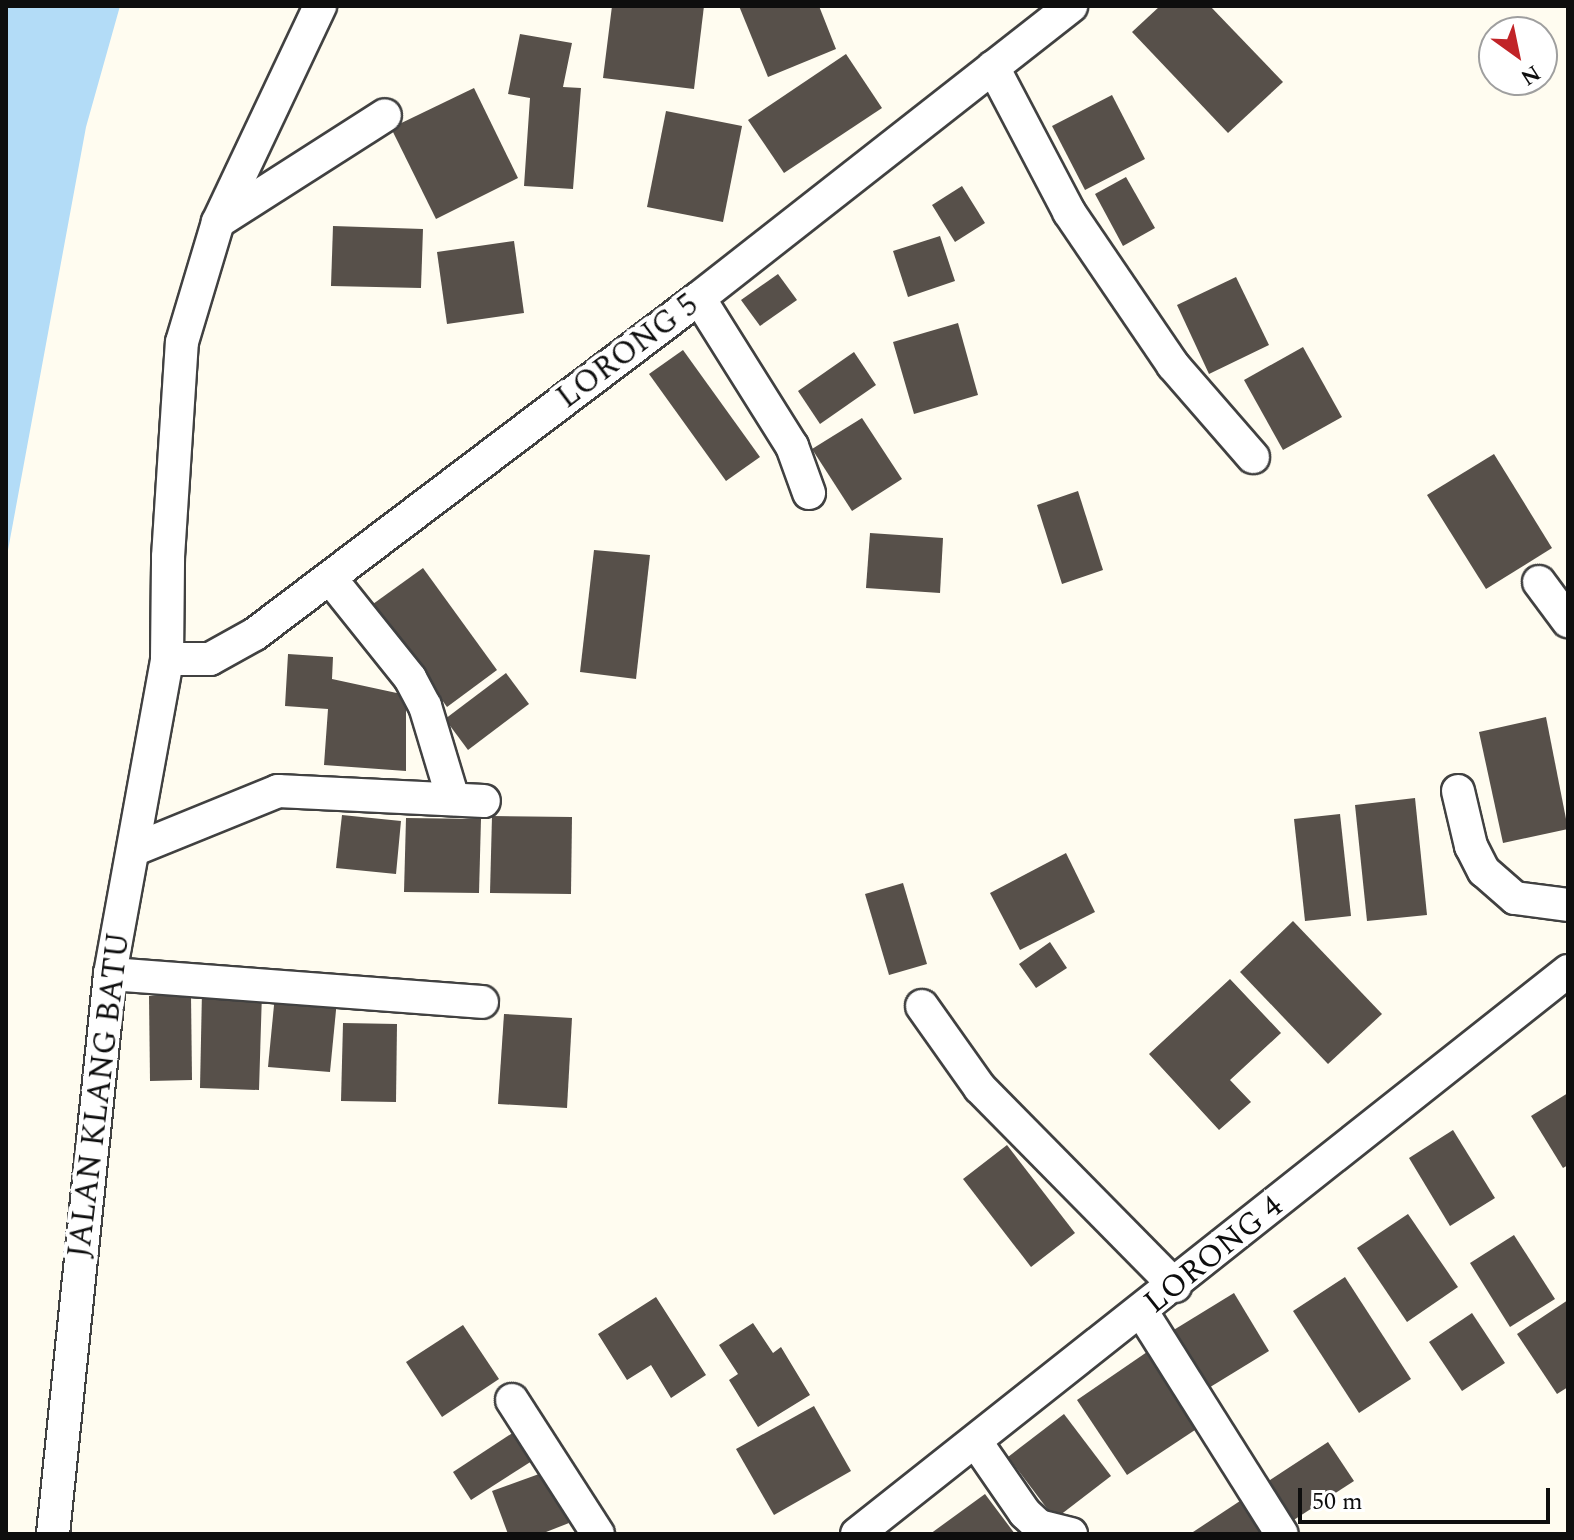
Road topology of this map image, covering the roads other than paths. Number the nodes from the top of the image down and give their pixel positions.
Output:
1 (320, 6) edge
2 (1071, 6) edge
3 (993, 67) junction
4 (385, 115) dead end
5 (218, 222) junction
6 (699, 298) junction
7 (1253, 457) dead end
8 (809, 493) dead end
9 (330, 578) junction
10 (1539, 582) dead end
11 (1568, 621) edge
12 (167, 659) junction
13 (1458, 791) dead end
14 (133, 850) junction
15 (1568, 905) edge
16 (1568, 971) edge
17 (110, 974) junction
18 (482, 1002) dead end
19 (922, 1006) dead end
20 (1175, 1286) junction
21 (1142, 1312) junction
22 (512, 1400) dead end
23 (986, 1456) junction
24 (53, 1534) edge
25 (598, 1534) edge
26 (857, 1534) edge
27 (1071, 1534) edge
28 (1282, 1534) edge

1 - 5 street, JALAN KLANG BATU
2 - 3 street, LORONG 5
3 - 6 street, LORONG 5
3 - 7 street
4 - 5 street
5 - 12 street, JALAN KLANG BATU
6 - 8 street
6 - 9 street, LORONG 5
9 - 12 street, LORONG 5
9 - 14 street
10 - 11 street
12 - 14 street, JALAN KLANG BATU
13 - 15 street
14 - 17 street, JALAN KLANG BATU
16 - 20 street, LORONG 4
17 - 18 street
17 - 24 street, JALAN KLANG BATU
19 - 20 street
20 - 21 street, LORONG 4
21 - 23 street, LORONG 4
21 - 28 street
22 - 25 street
23 - 26 street, LORONG 4
23 - 27 street

